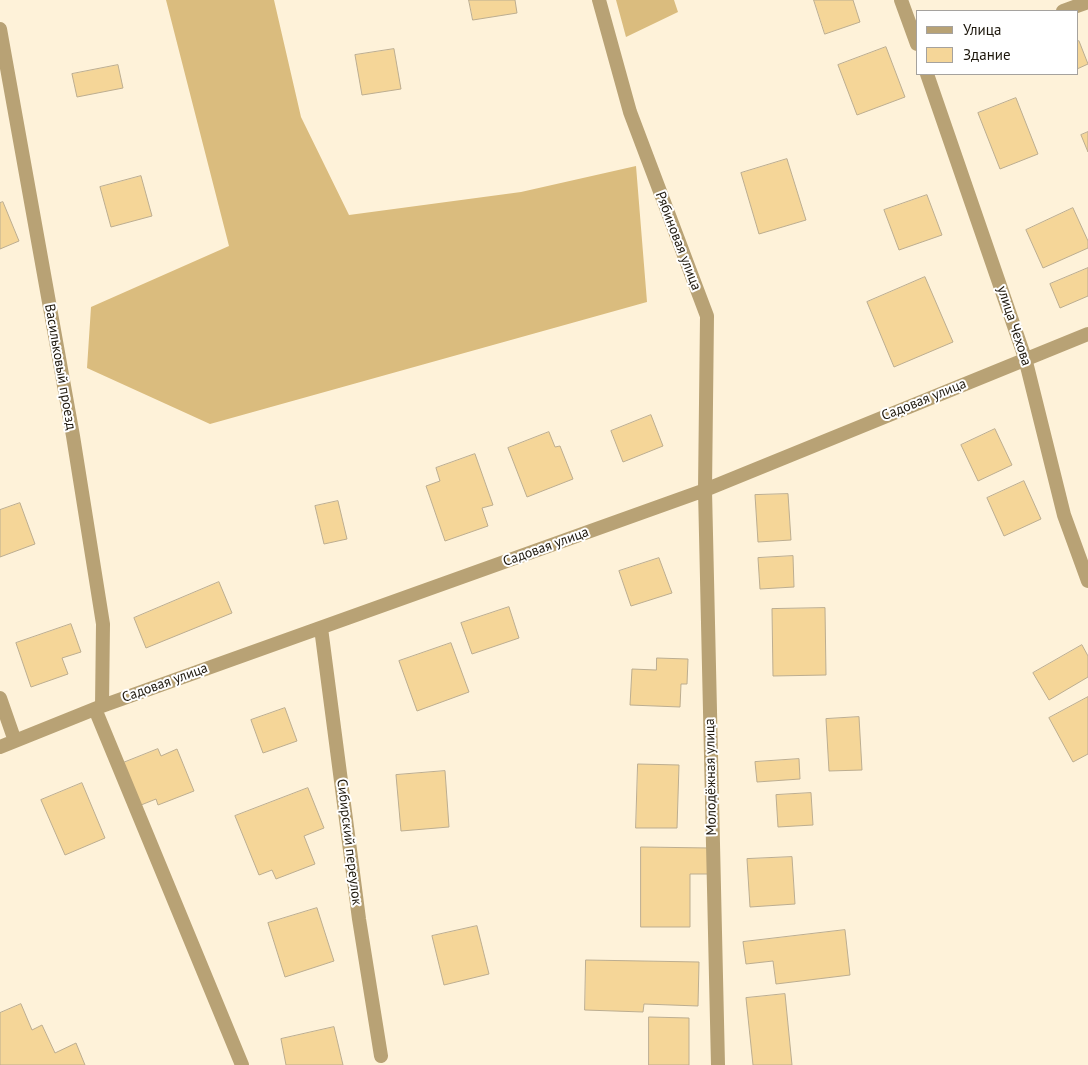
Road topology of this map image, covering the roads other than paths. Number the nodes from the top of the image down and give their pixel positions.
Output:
1 (599, 0) edge
2 (901, 0) edge
3 (1088, 2) edge
4 (1066, 10) edge
5 (0, 29) edge
6 (916, 41) edge
7 (927, 75) edge
8 (1088, 334) edge
9 (1025, 358) junction
10 (705, 490) junction
11 (1088, 582) edge
12 (321, 628) junction
13 (0, 698) edge
14 (98, 708) junction
15 (15, 741) junction
16 (0, 747) edge
17 (381, 1056) dead end
18 (242, 1065) edge
19 (718, 1065) edge

1 - 10 street, Рябиновая улица
2 - 6 street
3 - 4 street
5 - 14 street, Васильковый проезд
7 - 9 street, улица Чехова
8 - 9 street, Садовая улица
9 - 10 street, Садовая улица
9 - 11 street, улица Чехова
10 - 12 street, Садовая улица
10 - 19 street, Молодёжная улица
12 - 14 street, Садовая улица
12 - 17 street, Сибирский переулок
13 - 15 street
14 - 15 street, Садовая улица
14 - 18 street
15 - 16 street, Садовая улица

